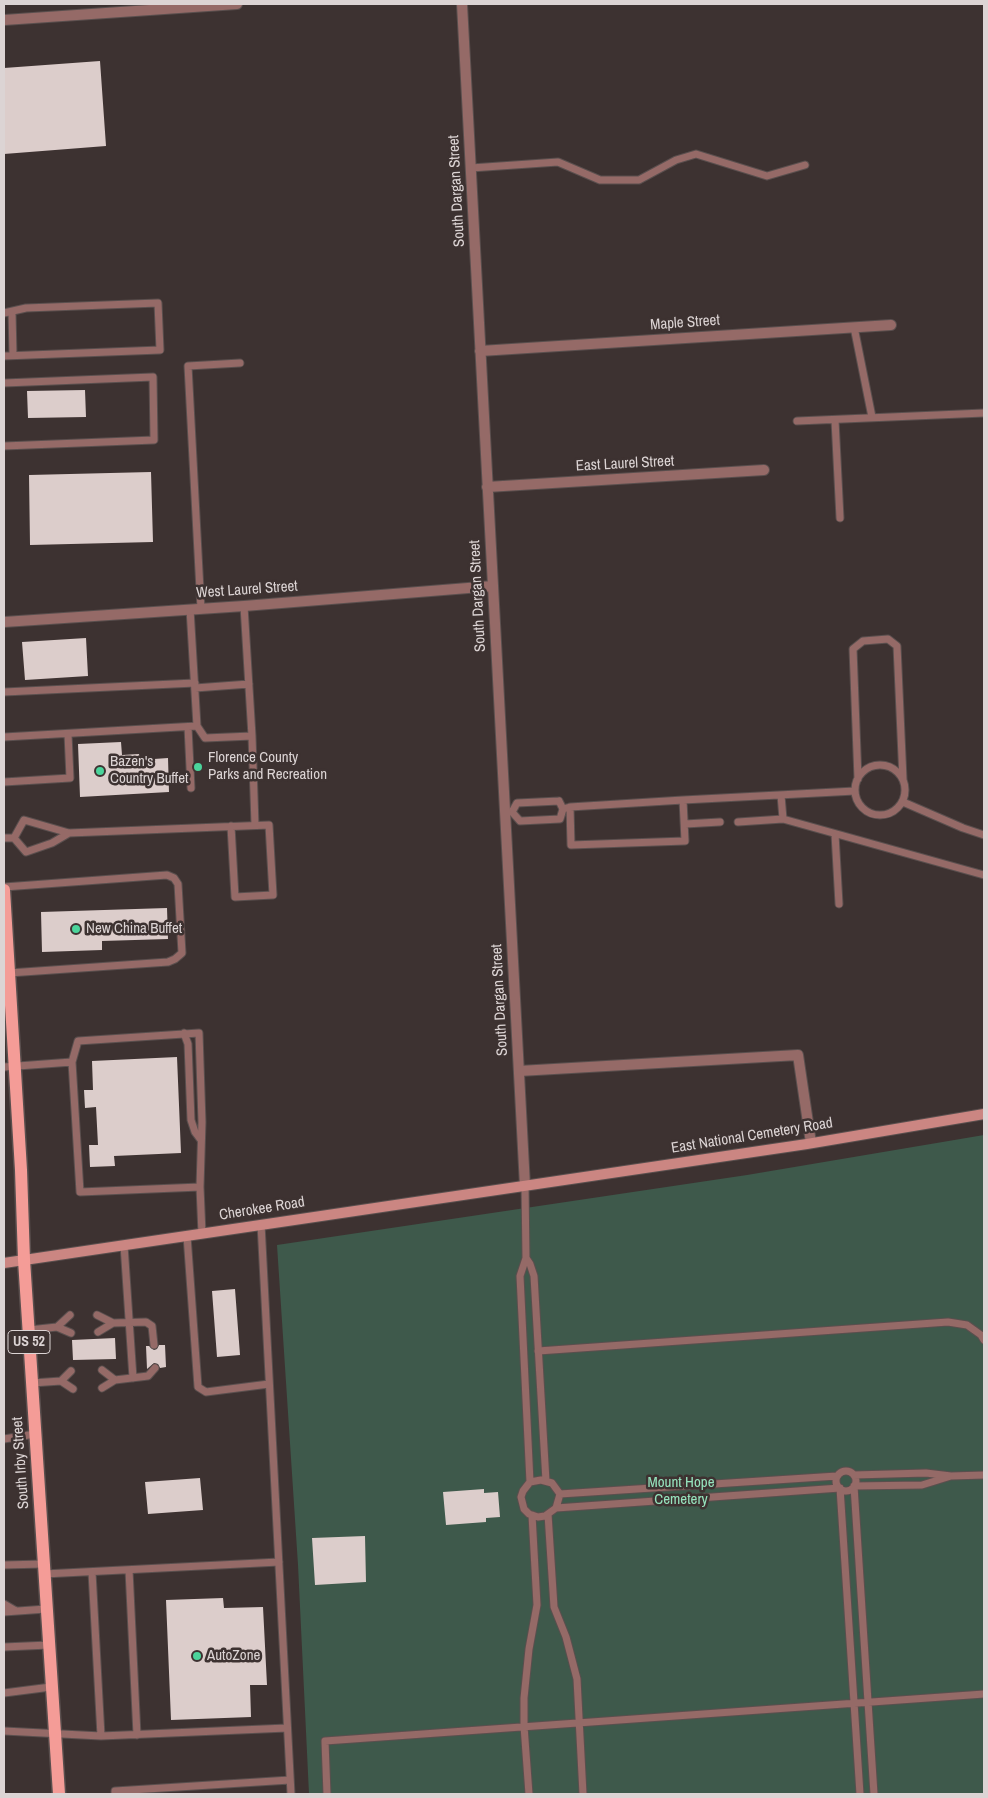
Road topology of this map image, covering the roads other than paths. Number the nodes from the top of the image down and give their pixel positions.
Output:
1 (237, 4) edge
2 (462, 4) edge
3 (178, 6) edge
4 (4, 20) edge
5 (805, 164) dead end
6 (471, 168) junction
7 (12, 312) junction
8 (4, 313) edge
9 (891, 325) dead end
10 (854, 328) junction
11 (480, 351) junction
12 (13, 355) junction
13 (4, 356) edge
14 (240, 363) dead end
15 (4, 383) edge
16 (984, 412) edge
17 (872, 417) junction
18 (835, 420) junction
19 (797, 421) dead end
20 (4, 446) edge
21 (764, 470) dead end
22 (487, 487) junction
23 (840, 518) dead end
24 (493, 586) junction
25 (244, 606) junction
26 (201, 608) junction
27 (190, 609) junction
28 (4, 622) edge
29 (249, 684) junction
30 (195, 685) junction
31 (4, 692) edge
32 (197, 726) junction
33 (188, 727) junction
34 (68, 734) junction
35 (252, 736) junction
36 (4, 738) edge
37 (858, 778) junction
38 (903, 779) junction
39 (4, 782) edge
40 (191, 788) dead end
41 (855, 790) junction
42 (781, 795) junction
43 (683, 800) junction
44 (903, 802) junction
45 (567, 808) junction
46 (508, 812) junction
47 (783, 819) junction
48 (720, 822) dead end
49 (738, 822) dead end
50 (685, 824) junction
51 (255, 825) junction
52 (231, 826) junction
53 (69, 833) junction
54 (835, 834) junction
55 (984, 835) edge
56 (4, 838) edge
57 (14, 838) junction
58 (984, 875) edge
59 (4, 888) edge
60 (840, 904) dead end
61 (9, 972) junction
62 (184, 1034) junction
63 (72, 1062) junction
64 (9, 1067) edge
65 (519, 1071) junction
66 (984, 1114) edge
67 (201, 1140) junction
68 (811, 1143) junction
69 (525, 1186) junction
70 (200, 1188) junction
71 (261, 1224) junction
72 (202, 1234) junction
73 (187, 1236) junction
74 (124, 1245) junction
75 (526, 1258) junction
76 (24, 1260) junction
77 (4, 1263) edge
78 (97, 1314) dead end
79 (70, 1315) dead end
80 (114, 1323) junction
81 (129, 1323) junction
82 (57, 1327) junction
83 (29, 1330) junction
84 (98, 1332) dead end
85 (70, 1333) dead end
86 (984, 1340) edge
87 (154, 1345) dead end
88 (538, 1351) junction
89 (155, 1368) dead end
90 (102, 1370) dead end
91 (71, 1371) dead end
92 (133, 1378) junction
93 (115, 1380) junction
94 (61, 1381) junction
95 (32, 1383) junction
96 (269, 1384) junction
97 (102, 1388) dead end
98 (73, 1389) dead end
99 (35, 1434) junction
100 (4, 1439) edge
101 (854, 1475) junction
102 (984, 1475) edge
103 (836, 1476) junction
104 (951, 1476) junction
105 (546, 1481) junction
106 (530, 1482) junction
107 (854, 1486) junction
108 (840, 1488) junction
109 (560, 1494) junction
110 (556, 1508) junction
111 (548, 1514) junction
112 (532, 1515) junction
113 (278, 1562) junction
114 (4, 1564) edge
115 (44, 1569) junction
116 (129, 1570) junction
117 (92, 1572) junction
118 (4, 1604) edge
119 (46, 1609) junction
120 (17, 1611) junction
121 (4, 1612) edge
122 (49, 1645) junction
123 (4, 1647) edge
124 (51, 1687) junction
125 (4, 1693) edge
126 (984, 1694) edge
127 (868, 1702) junction
128 (854, 1703) junction
129 (578, 1722) junction
130 (524, 1726) junction
131 (287, 1728) junction
132 (4, 1731) edge
133 (56, 1735) junction
134 (136, 1735) junction
135 (101, 1736) junction
136 (290, 1780) junction
137 (59, 1794) edge
138 (115, 1794) edge
139 (291, 1794) edge
140 (327, 1794) edge
141 (530, 1794) edge
142 (583, 1794) edge
143 (860, 1794) edge
144 (874, 1794) edge

1 - 3 street
2 - 6 street, South Dargan Street
3 - 4 street
5 - 6 lane
6 - 11 street, South Dargan Street
7 - 8 lane
7 - 12 lane
7 - 12 lane
9 - 10 street, Maple Street
10 - 11 street, Maple Street
10 - 17 lane
11 - 22 street, South Dargan Street
12 - 13 lane
14 - 26 lane
15 - 20 lane
16 - 17 lane
17 - 18 lane
18 - 19 lane
18 - 23 lane
21 - 22 street, East Laurel Street
22 - 24 street, South Dargan Street
24 - 25 street, West Laurel Street
24 - 46 street, South Dargan Street
25 - 26 street, West Laurel Street
25 - 29 lane
26 - 27 street, West Laurel Street
27 - 28 street, West Laurel Street
27 - 30 lane
29 - 30 lane
29 - 35 lane
30 - 31 lane
30 - 32 lane
32 - 33 lane
32 - 35 lane
33 - 34 lane
33 - 40 lane
34 - 36 lane
34 - 39 lane
35 - 51 lane
37 - 38 lane
37 - 38 lane
37 - 41 lane
38 - 44 lane
41 - 42 lane
41 - 44 lane
42 - 43 lane
42 - 47 lane
43 - 45 lane
43 - 50 lane
44 - 55 lane
45 - 46 lane
45 - 46 lane
45 - 50 lane
46 - 65 street, South Dargan Street
47 - 49 lane
47 - 54 lane
48 - 50 lane
51 - 52 lane
51 - 52 lane
52 - 53 lane
53 - 57 lane
53 - 57 lane
54 - 58 lane
54 - 60 lane
56 - 57 lane
59 - 61 main road, South Irby Street / US 52
59 - 61 lane
61 - 64 main road, South Irby Street / US 52
62 - 63 lane
62 - 67 lane
62 - 67 lane
63 - 64 lane
63 - 70 lane
64 - 76 main road, South Irby Street / US 52
65 - 68 street
65 - 69 street, South Dargan Street
66 - 68 street, East National Cemetery Road
67 - 70 lane
68 - 69 street, East National Cemetery Road
69 - 71 street, Cherokee Road
69 - 75 lane
70 - 72 lane
71 - 72 street, Cherokee Road
71 - 96 lane
72 - 73 street, Cherokee Road
73 - 74 street, Cherokee Road
73 - 96 lane
74 - 76 street, Cherokee Road
74 - 81 lane
75 - 88 lane
75 - 106 lane
76 - 77 street, Cherokee Road
76 - 83 main road, South Irby Street / US 52
78 - 80 lane
79 - 82 lane
80 - 81 lane
80 - 84 lane
81 - 87 lane
81 - 92 lane
82 - 83 lane
82 - 85 lane
83 - 95 main road, South Irby Street / US 52
86 - 88 lane
88 - 105 lane
89 - 92 lane
90 - 93 lane
91 - 94 lane
92 - 93 lane
93 - 97 lane
94 - 95 lane
94 - 98 lane
95 - 99 main road, South Irby Street / US 52
96 - 113 lane
99 - 100 lane
99 - 115 main road, South Irby Street / US 52
101 - 103 lane
101 - 104 lane
101 - 107 lane
102 - 104 lane
103 - 108 lane
103 - 109 lane
104 - 107 lane
105 - 106 lane
105 - 109 lane
106 - 112 lane
107 - 108 lane
107 - 127 lane
108 - 110 lane
108 - 128 lane
109 - 110 lane
110 - 111 lane
111 - 112 lane
111 - 129 lane
112 - 130 lane
113 - 116 lane
113 - 131 lane
114 - 115 lane
115 - 117 lane
115 - 119 main road, South Irby Street / US 52
116 - 117 lane
116 - 134 lane
117 - 135 lane
118 - 120 lane
119 - 120 lane
119 - 122 main road, South Irby Street / US 52
120 - 121 lane
122 - 123 lane
122 - 124 main road, South Irby Street / US 52
124 - 125 lane
124 - 133 main road, South Irby Street / US 52
126 - 127 lane
127 - 128 lane
127 - 144 lane
128 - 129 lane
128 - 143 lane
129 - 130 lane
129 - 142 lane
130 - 140 lane
130 - 141 lane
131 - 134 lane
131 - 136 lane
132 - 133 lane
133 - 135 lane
133 - 137 main road, South Irby Street / US 52
134 - 135 lane
136 - 138 lane
136 - 139 lane

